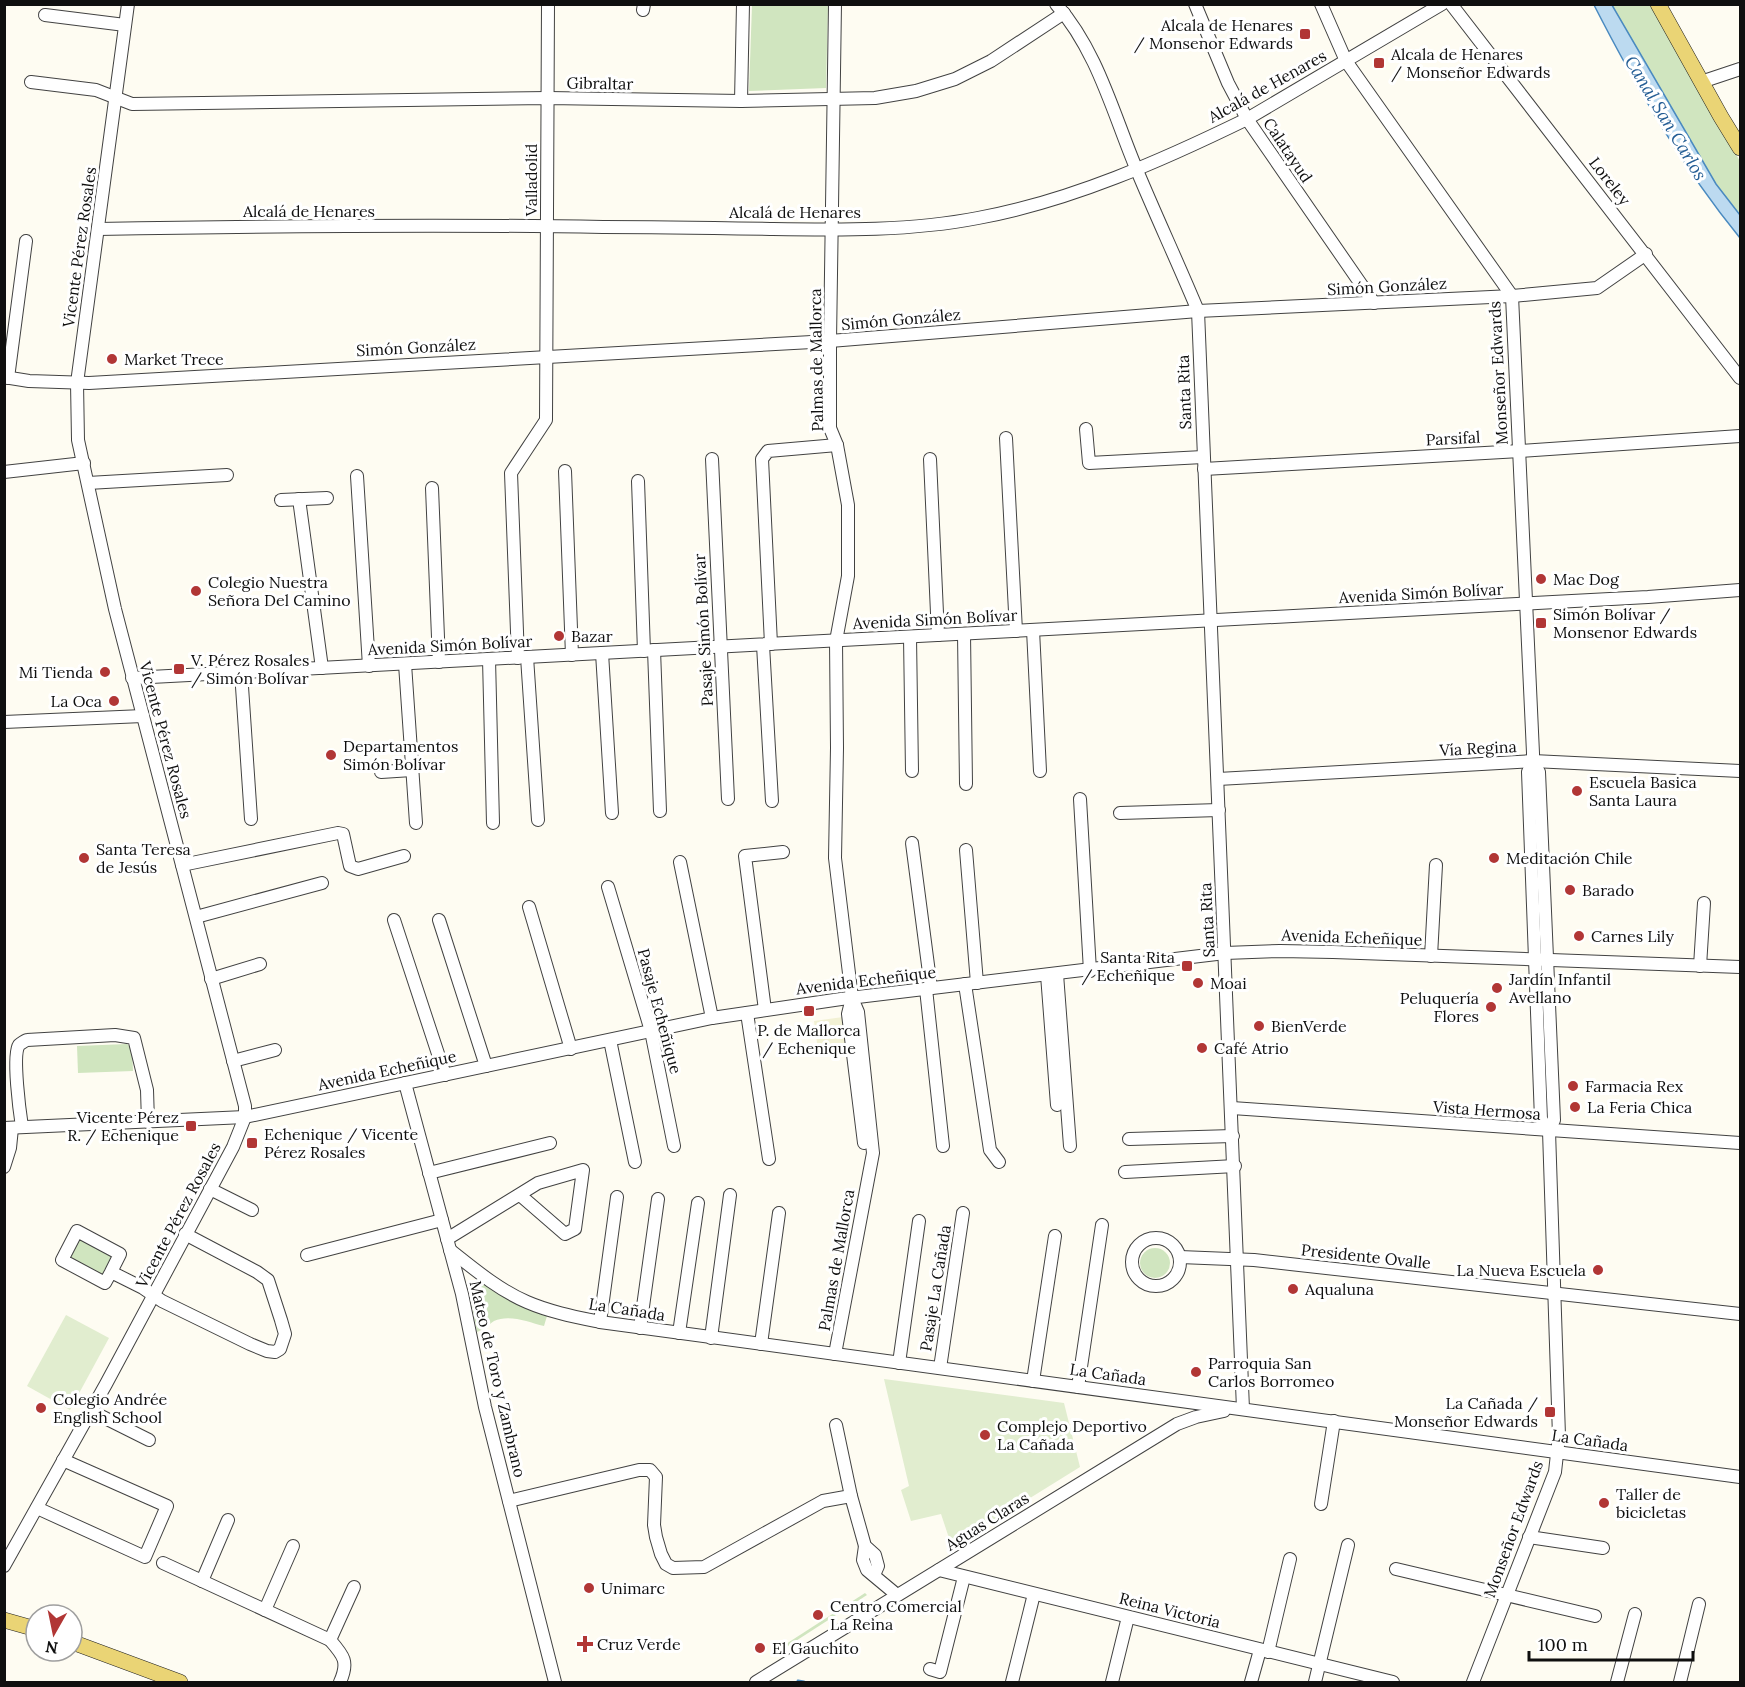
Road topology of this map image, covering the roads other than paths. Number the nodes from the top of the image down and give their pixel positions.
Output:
1 (128, 4) edge
2 (548, 4) edge
3 (743, 4) edge
4 (835, 4) edge
5 (1195, 4) edge
6 (1321, 4) edge
7 (1442, 4) edge
8 (1451, 4) edge
9 (1658, 4) edge
10 (1060, 9) edge
11 (45, 15) dead end
12 (125, 25) junction
13 (1346, 61) junction
14 (1740, 69) edge
15 (31, 82) dead end
16 (1701, 82) junction
17 (115, 98) junction
18 (548, 98) junction
19 (834, 99) junction
20 (741, 101) junction
21 (1247, 119) junction
22 (1740, 148) edge
23 (1136, 168) junction
24 (547, 226) junction
25 (98, 229) junction
26 (832, 230) junction
27 (26, 241) dead end
28 (1646, 254) junction
29 (1512, 296) junction
30 (1374, 303) junction
31 (1198, 311) junction
32 (830, 341) junction
33 (545, 356) junction
34 (6, 377) edge
35 (1740, 378) edge
36 (77, 383) junction
37 (1086, 429) dead end
38 (1740, 436) edge
39 (1006, 438) dead end
40 (837, 445) junction
41 (1520, 451) junction
42 (712, 459) dead end
43 (930, 459) dead end
44 (84, 463) junction
45 (1204, 463) junction
46 (565, 471) dead end
47 (4, 472) edge
48 (227, 475) dead end
49 (357, 476) dead end
50 (638, 481) dead end
51 (88, 483) junction
52 (432, 488) dead end
53 (327, 498) dead end
54 (299, 499) junction
55 (281, 500) dead end
56 (1740, 590) edge
57 (1525, 604) junction
58 (1210, 621) junction
59 (1033, 630) junction
60 (1016, 631) junction
61 (964, 634) junction
62 (938, 635) junction
63 (910, 637) junction
64 (836, 641) junction
65 (767, 644) junction
66 (720, 647) junction
67 (649, 651) junction
68 (602, 653) junction
69 (572, 655) junction
70 (523, 657) junction
71 (489, 659) junction
72 (440, 662) junction
73 (405, 664) junction
74 (369, 666) junction
75 (322, 668) junction
76 (241, 672) junction
77 (132, 678) junction
78 (143, 716) junction
79 (4, 722) edge
80 (1533, 761) junction
81 (412, 770) junction
82 (912, 771) dead end
83 (1040, 771) dead end
84 (1740, 771) edge
85 (381, 772) dead end
86 (1218, 779) junction
87 (966, 784) dead end
88 (728, 799) dead end
89 (1080, 799) dead end
90 (772, 801) dead end
91 (1219, 810) junction
92 (660, 811) dead end
93 (612, 813) dead end
94 (1120, 813) dead end
95 (251, 819) dead end
96 (538, 820) dead end
97 (416, 823) dead end
98 (493, 823) dead end
99 (912, 843) dead end
100 (966, 850) dead end
101 (783, 852) dead end
102 (404, 856) dead end
103 (680, 862) dead end
104 (182, 865) junction
105 (1436, 865) dead end
106 (322, 883) dead end
107 (608, 887) dead end
108 (1704, 903) dead end
109 (530, 907) dead end
110 (196, 917) junction
111 (394, 920) dead end
112 (439, 920) dead end
113 (1226, 953) junction
114 (1431, 956) junction
115 (1540, 961) junction
116 (260, 964) dead end
117 (1700, 966) junction
118 (1740, 967) edge
119 (1090, 971) junction
120 (1052, 975) junction
121 (211, 979) junction
122 (971, 983) junction
123 (928, 988) junction
124 (852, 998) junction
125 (765, 1010) junction
126 (747, 1013) junction
127 (712, 1018) junction
128 (651, 1031) junction
129 (610, 1040) junction
130 (571, 1049) junction
131 (275, 1050) dead end
132 (233, 1061) junction
133 (486, 1066) junction
134 (445, 1075) junction
135 (405, 1083) junction
136 (1057, 1105) dead end
137 (1232, 1107) junction
138 (246, 1117) junction
139 (148, 1122) junction
140 (13, 1128) edge
141 (1549, 1131) junction
142 (1233, 1136) junction
143 (1128, 1140) dead end
144 (550, 1143) dead end
145 (1740, 1143) edge
146 (674, 1146) dead end
147 (943, 1146) dead end
148 (1070, 1146) dead end
149 (769, 1159) dead end
150 (635, 1162) dead end
151 (999, 1162) dead end
152 (1234, 1166) junction
153 (4, 1167) edge
154 (1125, 1172) dead end
155 (429, 1173) junction
156 (210, 1189) junction
157 (520, 1195) junction
158 (730, 1195) dead end
159 (617, 1197) dead end
160 (658, 1199) dead end
161 (698, 1203) dead end
162 (252, 1210) dead end
163 (779, 1213) dead end
164 (963, 1213) dead end
165 (442, 1220) junction
166 (919, 1221) dead end
167 (1102, 1225) dead end
168 (185, 1234) junction
169 (1055, 1236) dead end
170 (448, 1245) junction
171 (307, 1255) dead end
172 (1180, 1257) dead end
173 (1238, 1258) junction
174 (111, 1272) junction
175 (457, 1275) junction
176 (481, 1276) junction
177 (1554, 1293) junction
178 (153, 1295) junction
179 (1740, 1314) edge
180 (600, 1322) junction
181 (640, 1328) junction
182 (679, 1333) junction
183 (711, 1338) junction
184 (761, 1344) junction
185 (836, 1354) junction
186 (899, 1363) junction
187 (940, 1368) junction
188 (1033, 1381) junction
189 (1078, 1387) junction
190 (1169, 1399) junction
191 (1243, 1409) junction
192 (91, 1411) junction
193 (1334, 1421) junction
194 (836, 1425) dead end
195 (1177, 1425) junction
196 (149, 1440) dead end
197 (1558, 1452) junction
198 (63, 1460) junction
199 (1740, 1477) edge
200 (851, 1496) junction
201 (509, 1501) junction
202 (1321, 1504) dead end
203 (37, 1508) junction
204 (228, 1520) dead end
205 (1529, 1537) junction
206 (1348, 1545) dead end
207 (293, 1546) dead end
208 (1603, 1548) dead end
209 (1290, 1559) dead end
210 (163, 1563) dead end
211 (4, 1566) edge
212 (1396, 1569) dead end
213 (939, 1570) junction
214 (964, 1577) junction
215 (202, 1581) junction
216 (354, 1587) dead end
217 (1034, 1594) junction
218 (897, 1595) junction
219 (1506, 1597) junction
220 (1698, 1604) dead end
221 (264, 1610) junction
222 (1635, 1614) dead end
223 (1595, 1616) dead end
224 (1128, 1617) junction
225 (4, 1620) edge
226 (24, 1626) edge
227 (330, 1640) junction
228 (84, 1646) edge
229 (1264, 1651) junction
230 (1319, 1664) junction
231 (930, 1669) dead end
232 (180, 1683) edge
233 (340, 1683) edge
234 (555, 1683) edge
235 (756, 1683) edge
236 (1011, 1683) edge
237 (1112, 1683) edge
238 (1251, 1683) edge
239 (1315, 1683) edge
240 (1393, 1683) edge
241 (1473, 1683) edge
242 (1617, 1683) edge
243 (1680, 1683) edge

1 - 12 street, Vicente Pérez Rosales
2 - 18 street, Valladolid
3 - 20 street
4 - 19 street, Palmas de Mallorca
5 - 21 street, Calatayud
6 - 13 street, Monseñor Edwards
7 - 13 street, Alcalá de Henares
8 - 28 street, Loreley
9 - 16 main road
10 - 19 street, Gibraltar
10 - 23 street, Santa Rita
11 - 12 street
12 - 17 street, Vicente Pérez Rosales
13 - 21 street, Alcalá de Henares
13 - 29 street, Monseñor Edwards
14 - 16 street
15 - 17 street, Gibraltar
16 - 22 main road
17 - 18 street, Gibraltar
17 - 25 street, Vicente Pérez Rosales
18 - 20 street, Gibraltar
18 - 24 street, Valladolid
19 - 20 street, Gibraltar
19 - 26 street, Palmas de Mallorca
21 - 23 street, Alcalá de Henares
21 - 30 street, Calatayud
23 - 26 street, Alcalá de Henares
23 - 31 street, Santa Rita
24 - 25 street, Alcalá de Henares
24 - 26 street, Alcalá de Henares
24 - 33 street, Valladolid
25 - 36 street, Vicente Pérez Rosales
26 - 32 street, Palmas de Mallorca
27 - 34 street
28 - 29 street, Simón González
28 - 35 street, Loreley
29 - 30 street, Simón González
29 - 41 street, Monseñor Edwards
30 - 31 street, Simón González
31 - 32 street, Simón González
31 - 45 street, Santa Rita
32 - 33 street, Simón González
32 - 40 street, Palmas de Mallorca
33 - 36 street, Simón González
33 - 70 street
34 - 36 street, Simón González
36 - 44 street, Vicente Pérez Rosales
37 - 45 street, Parsifal
38 - 41 street, Parsifal
39 - 60 street
40 - 64 street, Palmas de Mallorca
40 - 65 street
41 - 45 street, Parsifal
41 - 57 street, Monseñor Edwards
42 - 66 street, Pasaje Simón Bolívar
43 - 62 street
44 - 47 street
44 - 51 street, Vicente Pérez Rosales
45 - 58 street, Santa Rita
46 - 69 street
48 - 51 street
49 - 74 street
50 - 67 street
51 - 77 street, Vicente Pérez Rosales
52 - 72 street
53 - 54 street
54 - 55 street
54 - 75 street
56 - 57 street, Avenida Simón Bolívar
57 - 58 street, Avenida Simón Bolívar
57 - 80 street, Monseñor Edwards
58 - 59 street, Avenida Simón Bolívar
58 - 86 street, Santa Rita
59 - 60 street, Avenida Simón Bolívar
59 - 83 street
60 - 61 street, Avenida Simón Bolívar
61 - 62 street, Avenida Simón Bolívar
61 - 87 street
62 - 63 street, Avenida Simón Bolívar
63 - 64 street, Avenida Simón Bolívar
63 - 82 street
64 - 65 street, Avenida Simón Bolívar
64 - 124 street, Palmas de Mallorca
65 - 66 street, Avenida Simón Bolívar
65 - 90 street
66 - 67 street, Avenida Simón Bolívar
66 - 88 street, Pasaje Simón Bolívar
67 - 68 street, Avenida Simón Bolívar
67 - 92 street
68 - 69 street, Avenida Simón Bolívar
68 - 93 street
69 - 70 street, Avenida Simón Bolívar
70 - 71 street, Avenida Simón Bolívar
70 - 96 street
71 - 72 street, Avenida Simón Bolívar
71 - 98 street
72 - 73 street, Avenida Simón Bolívar
73 - 74 street, Avenida Simón Bolívar
73 - 81 street
74 - 75 street, Avenida Simón Bolívar
75 - 76 street, Avenida Simón Bolívar
76 - 77 street, Avenida Simón Bolívar
76 - 95 street
77 - 78 street, Vicente Pérez Rosales
78 - 79 street
78 - 104 street, Vicente Pérez Rosales
80 - 84 street, Vía Regina
80 - 86 street, Vía Regina
80 - 115 street, Monseñor Edwards
81 - 85 street
81 - 97 street
86 - 91 street, Santa Rita
89 - 119 street
91 - 94 street
91 - 113 street, Santa Rita
99 - 123 street
100 - 122 street
101 - 125 street
102 - 104 street
103 - 127 street
104 - 110 street, Vicente Pérez Rosales
105 - 114 street
106 - 110 street
107 - 128 street, Pasaje Echeñique
108 - 117 street
109 - 130 street
110 - 121 street, Vicente Pérez Rosales
111 - 134 street
112 - 133 street
113 - 114 street, Avenida Echeñique
113 - 119 street, Avenida Echeñique
113 - 137 street, Santa Rita
114 - 115 street, Avenida Echeñique
115 - 117 street, Avenida Echeñique
115 - 141 street, Monseñor Edwards
116 - 121 street
117 - 118 street, Avenida Echeñique
119 - 120 street, Avenida Echeñique
120 - 122 street, Avenida Echeñique
120 - 136 street
120 - 148 street
121 - 132 street, Vicente Pérez Rosales
122 - 123 street, Avenida Echeñique
122 - 151 street
123 - 124 street, Avenida Echeñique
123 - 147 street
124 - 125 street, Avenida Echeñique
124 - 185 street, Palmas de Mallorca
125 - 126 street, Avenida Echeñique
126 - 127 street, Avenida Echeñique
126 - 149 street
127 - 128 street, Avenida Echeñique
128 - 129 street, Avenida Echeñique
128 - 146 street, Pasaje Echeñique
129 - 130 street, Avenida Echeñique
129 - 150 street
130 - 133 street, Avenida Echeñique
131 - 132 street
132 - 138 street, Vicente Pérez Rosales
133 - 134 street, Avenida Echeñique
134 - 135 street, Avenida Echeñique
135 - 138 street, Avenida Echeñique
135 - 155 street, Mateo de Toro y Zambrano
137 - 141 street, Vista Hermosa
137 - 142 street, Santa Rita
138 - 139 street, Avenida Echeñique
138 - 156 street, Vicente Pérez Rosales
139 - 140 street, Avenida Echeñique
139 - 140 street
140 - 153 street
141 - 145 street, Vista Hermosa
141 - 177 street, Monseñor Edwards
142 - 143 street
142 - 152 street, Santa Rita
144 - 155 street
152 - 154 street
152 - 173 street, Santa Rita
155 - 165 street, Mateo de Toro y Zambrano
156 - 162 street
156 - 168 street, Vicente Pérez Rosales
157 - 157 street
157 - 170 street
158 - 183 street
159 - 180 street
160 - 181 street
161 - 182 street
163 - 184 street
164 - 187 street, Pasaje La Cañada
165 - 170 street, Mateo de Toro y Zambrano
165 - 171 street
166 - 186 street, Pasaje La Cañada
167 - 189 street
168 - 178 street, Vicente Pérez Rosales
168 - 178 street
169 - 188 street
170 - 175 street, Mateo de Toro y Zambrano
170 - 176 street, La Cañada
172 - 173 street, Presidente Ovalle
173 - 177 street, Presidente Ovalle
173 - 191 street, Santa Rita
174 - 174 street
174 - 178 street
175 - 176 street, La Cañada
175 - 201 street, Mateo de Toro y Zambrano
176 - 180 street, La Cañada
177 - 179 street, Presidente Ovalle
177 - 197 street, Monseñor Edwards
178 - 192 street, Vicente Pérez Rosales
180 - 181 street, La Cañada
181 - 182 street, La Cañada
182 - 183 street, La Cañada
183 - 184 street, La Cañada
184 - 185 street, La Cañada
185 - 186 street, La Cañada
186 - 187 street, La Cañada
187 - 188 street, La Cañada
188 - 189 street, La Cañada
189 - 190 street, La Cañada
190 - 191 street, La Cañada
190 - 195 street
191 - 193 street, La Cañada
191 - 195 street, Aguas Claras
192 - 196 street
192 - 198 street, Vicente Pérez Rosales
193 - 197 street, La Cañada
193 - 202 street
194 - 200 street
195 - 213 street, Aguas Claras
197 - 199 street, La Cañada
197 - 205 street, Monseñor Edwards
198 - 203 street, Vicente Pérez Rosales
198 - 203 street
200 - 201 street
200 - 218 street
201 - 234 street, Mateo de Toro y Zambrano
203 - 211 street, Vicente Pérez Rosales
204 - 215 street
205 - 208 street
205 - 219 street, Monseñor Edwards
206 - 230 street
207 - 221 street
209 - 229 street
210 - 215 street
212 - 219 street
213 - 214 street, Reina Victoria
213 - 218 street, Aguas Claras
214 - 217 street, Reina Victoria
214 - 231 street
215 - 221 street
216 - 227 street
217 - 224 street, Reina Victoria
217 - 236 street
218 - 235 street, Aguas Claras
219 - 223 street
219 - 241 street, Monseñor Edwards
220 - 243 street
221 - 227 street
222 - 242 street
224 - 229 street, Reina Victoria
224 - 237 street
225 - 226 main road
227 - 233 street
228 - 232 main road
229 - 230 street, Reina Victoria
229 - 238 street
230 - 239 street
230 - 240 street, Reina Victoria

